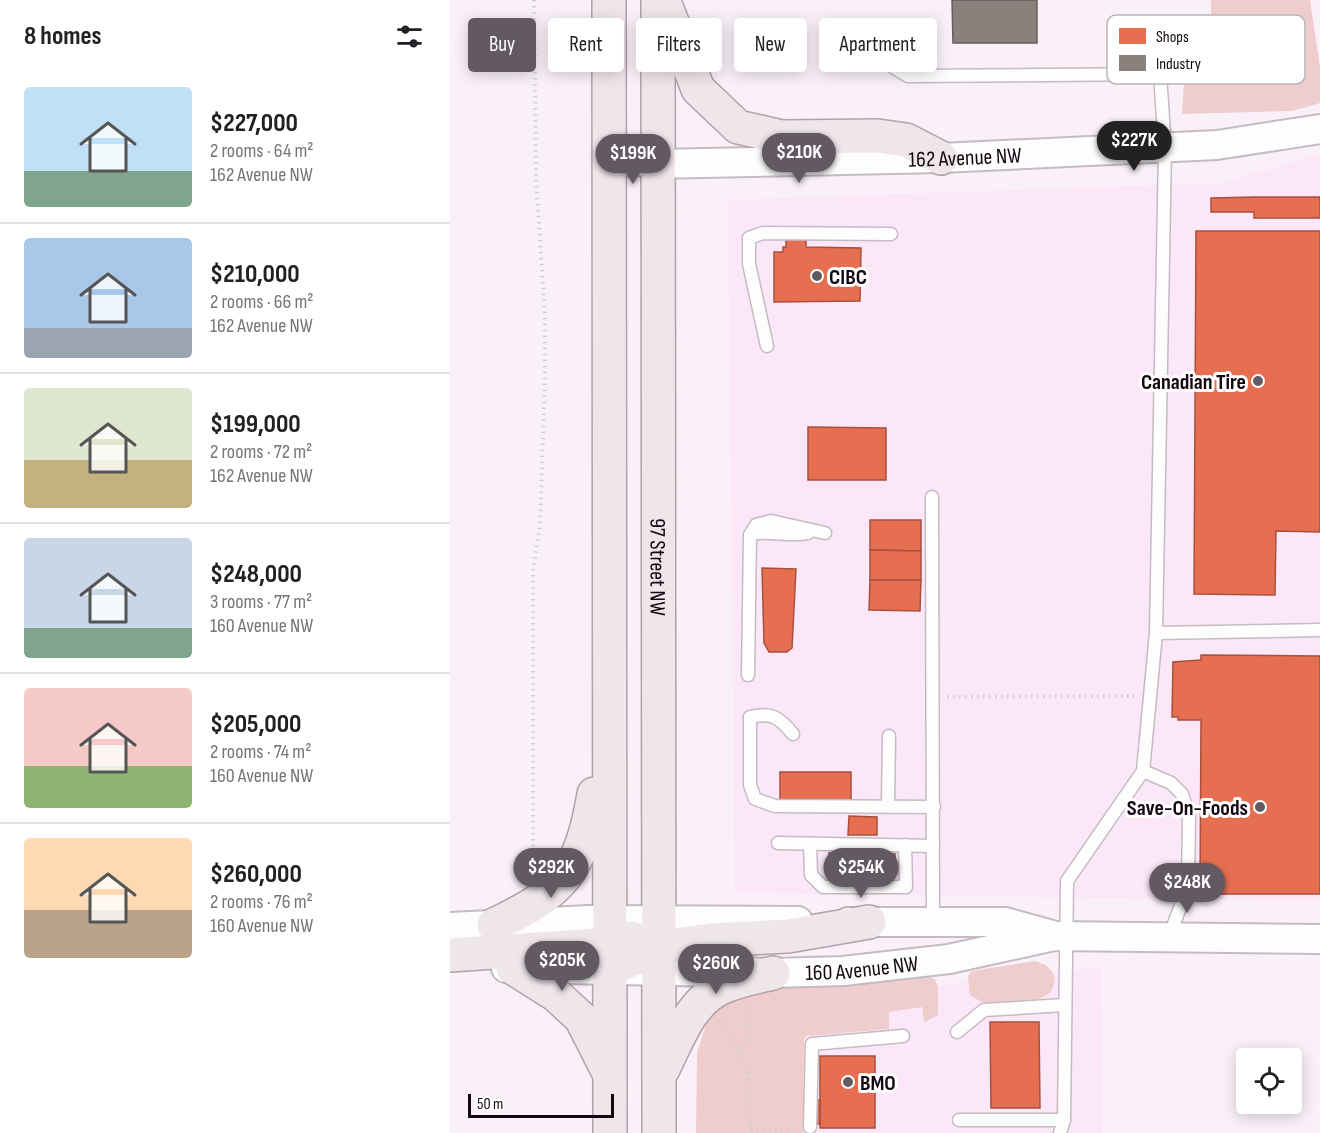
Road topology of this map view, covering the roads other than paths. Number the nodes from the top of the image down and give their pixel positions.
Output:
1 (609, 0) edge
2 (658, 0) edge
3 (663, 0) edge
4 (901, 72) edge
5 (1107, 74) edge
6 (1161, 84) edge
7 (1320, 129) edge
8 (1166, 148) junction
9 (941, 158) junction
10 (656, 164) junction
11 (609, 165) junction
12 (891, 234) dead end
13 (767, 346) dead end
14 (932, 497) dead end
15 (818, 532) dead end
16 (1320, 630) edge
17 (1156, 633) junction
18 (748, 675) dead end
19 (609, 706) junction
20 (793, 734) dead end
21 (889, 736) dead end
22 (1143, 771) junction
23 (888, 806) junction
24 (934, 807) junction
25 (778, 843) dead end
26 (810, 844) junction
27 (905, 846) junction
28 (933, 846) junction
29 (933, 921) junction
30 (869, 922) joint
31 (494, 925) junction
32 (450, 927) edge
33 (1060, 936) junction
34 (1169, 937) junction
35 (1320, 939) edge
36 (610, 944) junction
37 (660, 946) junction
38 (450, 955) edge
39 (450, 965) edge
40 (513, 968) junction
41 (773, 973) junction
42 (1065, 1005) junction
43 (957, 1032) dead end
44 (903, 1036) dead end
45 (659, 1076) junction
46 (610, 1077) junction
47 (959, 1120) dead end
48 (1064, 1120) junction
49 (808, 1130) edge
50 (610, 1133) edge
51 (659, 1133) edge
52 (1060, 1133) edge

1 - 11 main road
2 - 10 main road, 97 Street NW
3 - 9 main road
4 - 5 lane
6 - 8 lane
7 - 8 street, 162 Avenue NW
8 - 9 street, 162 Avenue NW
8 - 17 lane
9 - 10 street, 162 Avenue NW
10 - 11 street, 162 Avenue NW
10 - 37 main road, 97 Street NW
11 - 19 main road
12 - 13 lane
14 - 24 lane
15 - 18 lane
16 - 17 lane
17 - 22 lane
19 - 31 main road
19 - 36 main road
20 - 23 lane
21 - 23 lane
22 - 33 lane
22 - 34 lane
23 - 24 lane
24 - 28 lane
25 - 26 lane
26 - 27 lane
26 - 27 lane
27 - 28 lane
28 - 29 lane
29 - 30 street, 160 Avenue NW
29 - 33 street, 160 Avenue NW
30 - 37 main road
31 - 32 street, 160 Avenue NW
31 - 36 street, 160 Avenue NW
33 - 34 street, 160 Avenue NW
33 - 41 street, 160 Avenue NW
33 - 42 lane
34 - 35 street, 160 Avenue NW
36 - 37 street, 160 Avenue NW
36 - 37 main road
36 - 38 main road
36 - 40 street, 160 Avenue NW
36 - 46 main road
37 - 41 street, 160 Avenue NW
37 - 45 main road, 97 Street NW
39 - 40 street, 160 Avenue NW
40 - 46 main road
41 - 45 main road
42 - 43 lane
42 - 48 lane
44 - 49 lane
45 - 51 main road, 97 Street NW
46 - 50 main road
47 - 48 lane
48 - 52 lane

